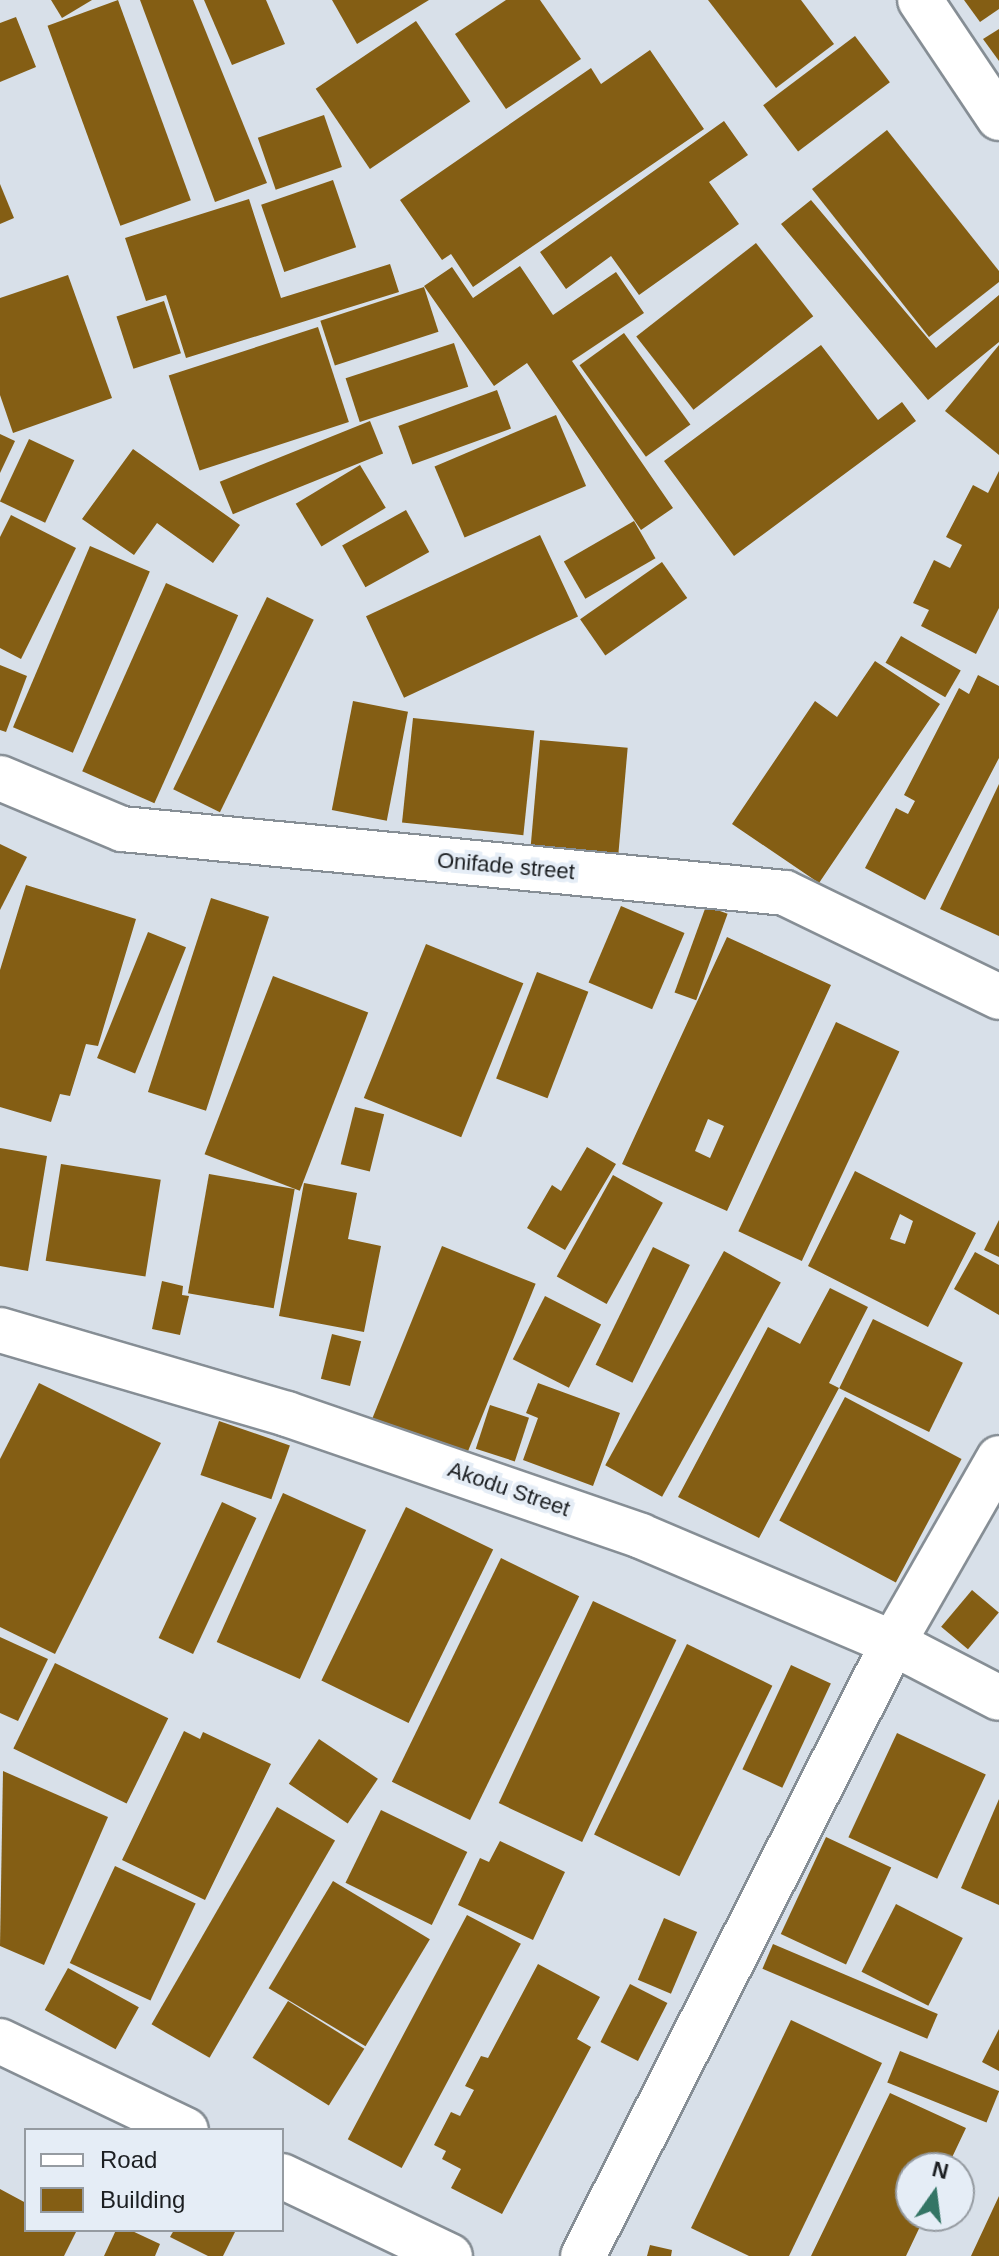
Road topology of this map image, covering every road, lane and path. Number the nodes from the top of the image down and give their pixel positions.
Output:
1 (920, 0) edge
2 (999, 118) edge
3 (0, 778) edge
4 (999, 997) edge
5 (0, 1330) edge
6 (999, 1458) edge
7 (893, 1643) junction
8 (999, 1698) edge
9 (0, 2041) edge
10 (182, 2128) edge
11 (284, 2177) edge
12 (450, 2256) edge
13 (583, 2256) edge

1 - 2 street
3 - 4 street, Onifade street
5 - 7 street, Akodu Street
6 - 7 street
7 - 8 street, Akodu Street
7 - 13 street
9 - 10 street
11 - 12 street

